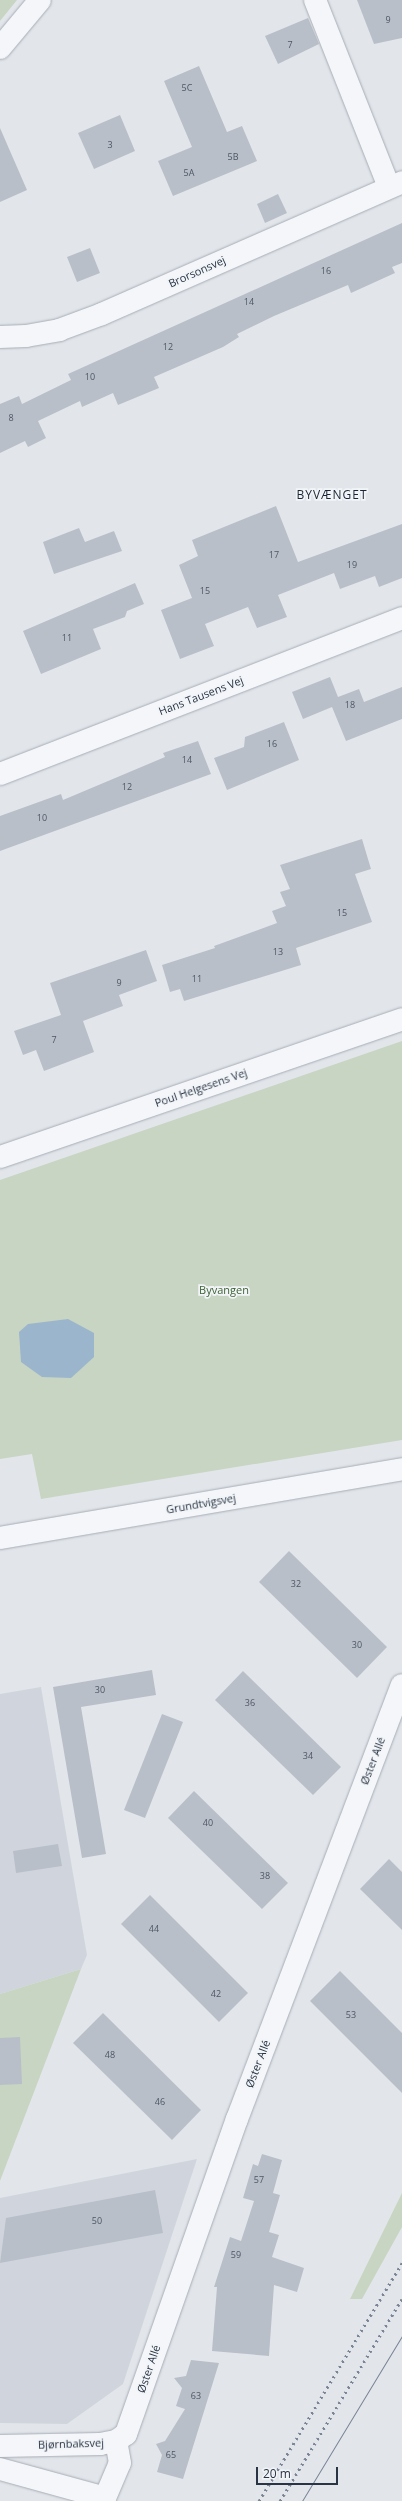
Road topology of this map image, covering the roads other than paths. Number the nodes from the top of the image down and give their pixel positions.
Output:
1 (40, 0) edge
2 (315, 0) edge
3 (0, 48) edge
4 (396, 184) edge
5 (0, 337) edge
6 (402, 618) edge
7 (0, 774) edge
8 (402, 1019) edge
9 (0, 1157) edge
10 (402, 1469) edge
11 (0, 1538) edge
12 (402, 1686) edge
13 (116, 2441) junction
14 (0, 2446) edge
15 (0, 2469) edge

1 - 3 street
2 - 4 street, Brorsonsvej
4 - 5 street, Brorsonsvej
6 - 7 street, Hans Tausens Vej
8 - 9 street, Poul Helgesens Vej
10 - 11 street, Grundtvigsvej
12 - 13 street, Øster Allé
13 - 14 street, Bjørnbaksvej
13 - 15 street, Bjørnbaksvej

